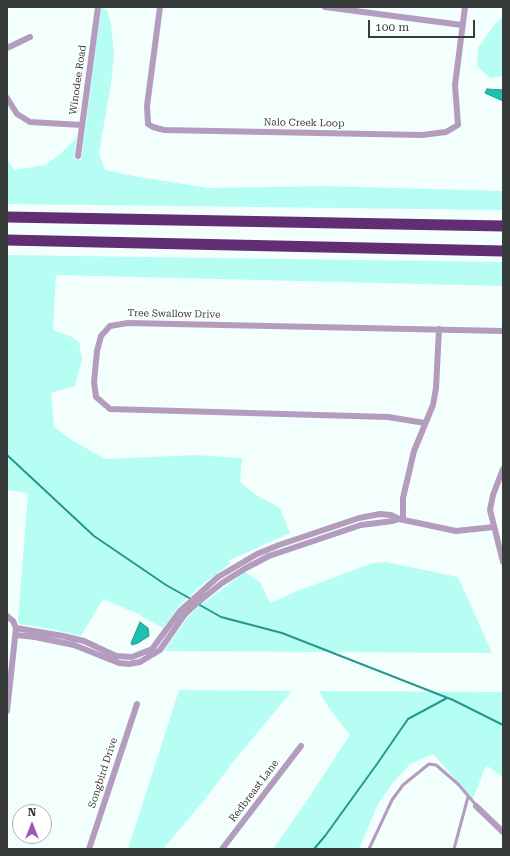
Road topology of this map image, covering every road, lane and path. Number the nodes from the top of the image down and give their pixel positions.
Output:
1 (98, 7) edge
2 (160, 7) edge
3 (325, 7) edge
4 (465, 7) edge
5 (462, 25) junction
6 (30, 37) dead end
7 (7, 48) edge
8 (7, 98) edge
9 (82, 125) junction
10 (78, 156) dead end
11 (7, 217) edge
12 (503, 226) edge
13 (7, 240) edge
14 (503, 252) edge
15 (440, 329) junction
16 (503, 330) edge
17 (426, 423) junction
18 (503, 469) edge
19 (401, 519) junction
20 (346, 522) junction
21 (494, 527) junction
22 (348, 529) junction
23 (301, 541) junction
24 (503, 562) edge
25 (10, 618) edge
26 (16, 628) junction
27 (16, 635) junction
28 (96, 649) junction
29 (137, 704) dead end
30 (7, 711) edge
31 (301, 746) dead end
32 (468, 797) junction
33 (476, 806) joint
34 (503, 832) edge
35 (89, 849) edge
36 (222, 849) edge
37 (369, 849) edge
38 (454, 849) edge

1 - 9 street, Winodee Road
2 - 5 street, Nalo Creek Loop
3 - 5 street
4 - 5 street, Nalo Creek Loop
6 - 7 street
8 - 9 street
9 - 10 street, Winodee Road
11 - 12 highway
13 - 14 highway
15 - 16 street, Tree Swallow Drive
15 - 17 street
15 - 17 street, Tree Swallow Drive
17 - 19 street
18 - 21 street
19 - 20 street
19 - 21 street
19 - 22 street
20 - 22 street
20 - 23 street
21 - 24 street
22 - 23 street
23 - 28 street
25 - 26 street
26 - 27 street
26 - 28 street
27 - 28 street
27 - 30 street
29 - 35 street, Songbird Drive
31 - 36 street, Redbreast Lane
32 - 33 lane
32 - 37 lane
32 - 38 lane
33 - 34 street

